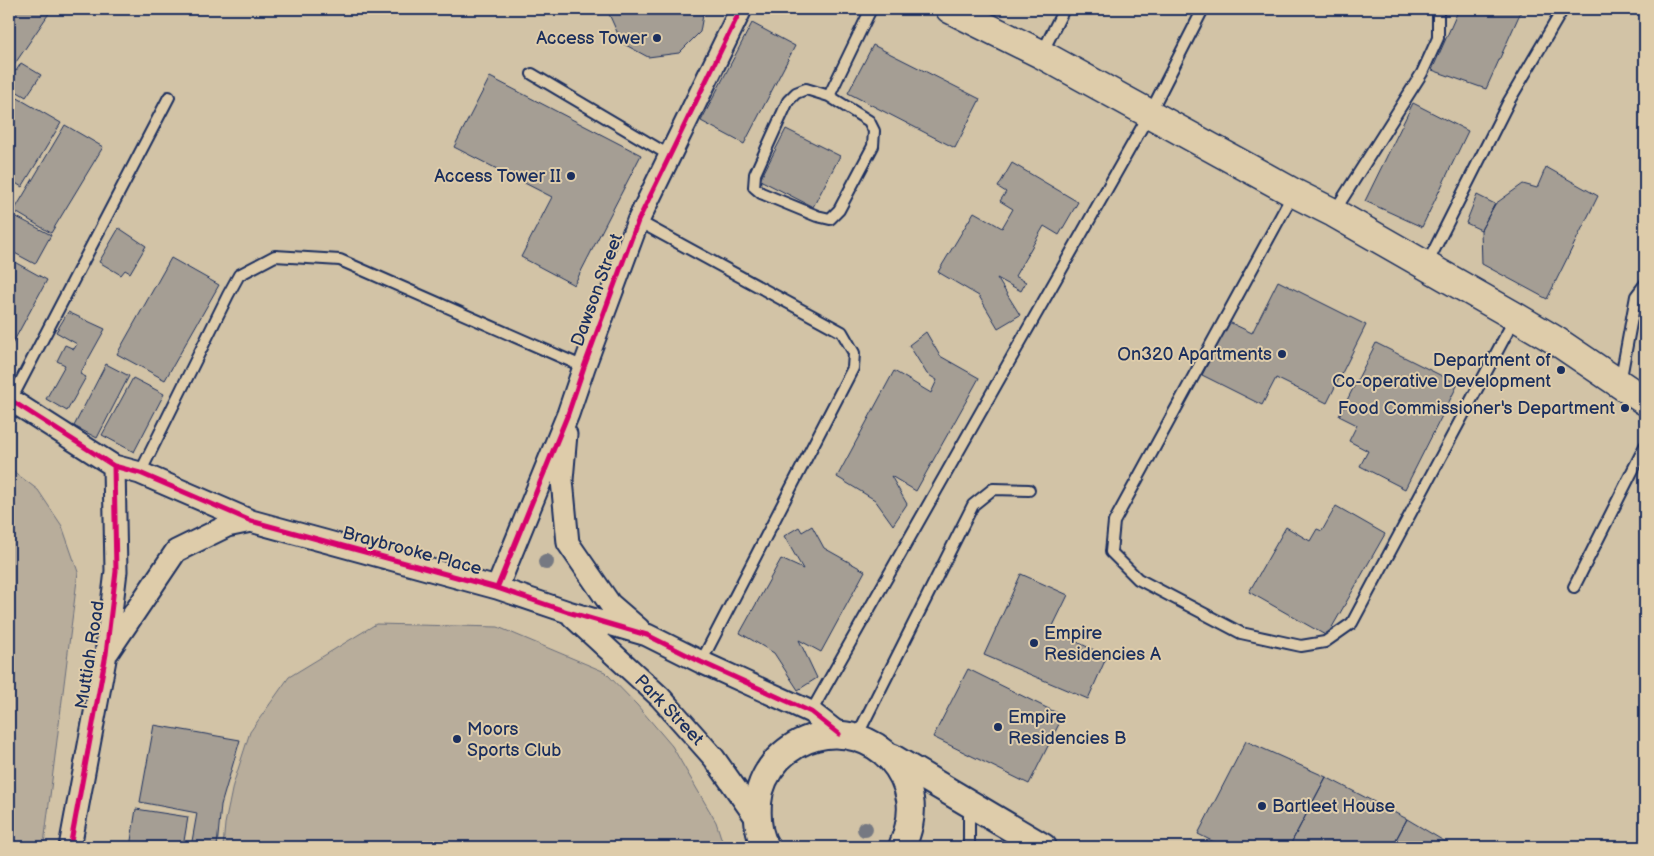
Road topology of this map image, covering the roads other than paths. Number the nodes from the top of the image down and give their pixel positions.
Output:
1 (740, 9) edge
2 (871, 9) edge
3 (950, 9) edge
4 (1064, 9) edge
5 (1203, 9) edge
6 (1438, 9) edge
7 (1563, 9) edge
8 (1041, 54) junction
9 (532, 74) dead end
10 (829, 96) junction
11 (169, 97) dead end
12 (1150, 113) junction
13 (669, 155) junction
14 (1294, 193) junction
15 (1334, 213) junction
16 (638, 221) junction
17 (1426, 265) junction
18 (1645, 284) edge
19 (1516, 316) junction
20 (1554, 340) junction
21 (584, 367) junction
22 (1634, 378) edge
23 (10, 400) edge
24 (1645, 402) edge
25 (568, 414) junction
26 (1645, 446) edge
27 (114, 466) junction
28 (140, 473) junction
29 (1029, 490) dead end
30 (251, 521) junction
31 (1574, 587) dead end
32 (497, 588) junction
33 (568, 612) junction
34 (647, 635) junction
35 (106, 654) junction
36 (701, 662) junction
37 (812, 712) junction
38 (848, 736) junction
39 (886, 754) junction
40 (969, 804) junction
41 (757, 819) junction
42 (70, 847) edge
43 (766, 847) edge
44 (902, 847) edge
45 (969, 847) edge
46 (1043, 847) edge

1 - 13 street, Dawson Street
2 - 10 lane
3 - 8 main road
4 - 8 lane
5 - 12 lane
6 - 15 lane
7 - 17 lane
8 - 12 main road
9 - 13 lane
10 - 10 lane
11 - 23 lane
12 - 14 main road
12 - 37 lane
13 - 16 street, Dawson Street
14 - 15 main road
14 - 19 lane
15 - 17 main road
16 - 21 street, Dawson Street
16 - 36 lane
17 - 19 main road
18 - 22 lane
19 - 20 main road
20 - 22 main road
20 - 24 main road
21 - 25 street, Dawson Street
21 - 28 lane
23 - 27 street, Braybrooke Place
25 - 32 street, Dawson Street
25 - 34 street
26 - 31 lane
27 - 28 street, Braybrooke Place
27 - 35 street, Muttiah Road
28 - 30 street, Braybrooke Place
29 - 38 lane
30 - 32 street, Braybrooke Place
30 - 35 street, Muttiah Road
32 - 33 street, Braybrooke Place
33 - 34 street, Braybrooke Place
33 - 41 street, Park Street
34 - 36 street, Braybrooke Place
35 - 42 street, Muttiah Road
36 - 37 street, Braybrooke Place
37 - 38 street, Braybrooke Place
38 - 39 street
38 - 41 street
39 - 40 street
39 - 44 street
40 - 45 lane
40 - 46 street
41 - 43 street

